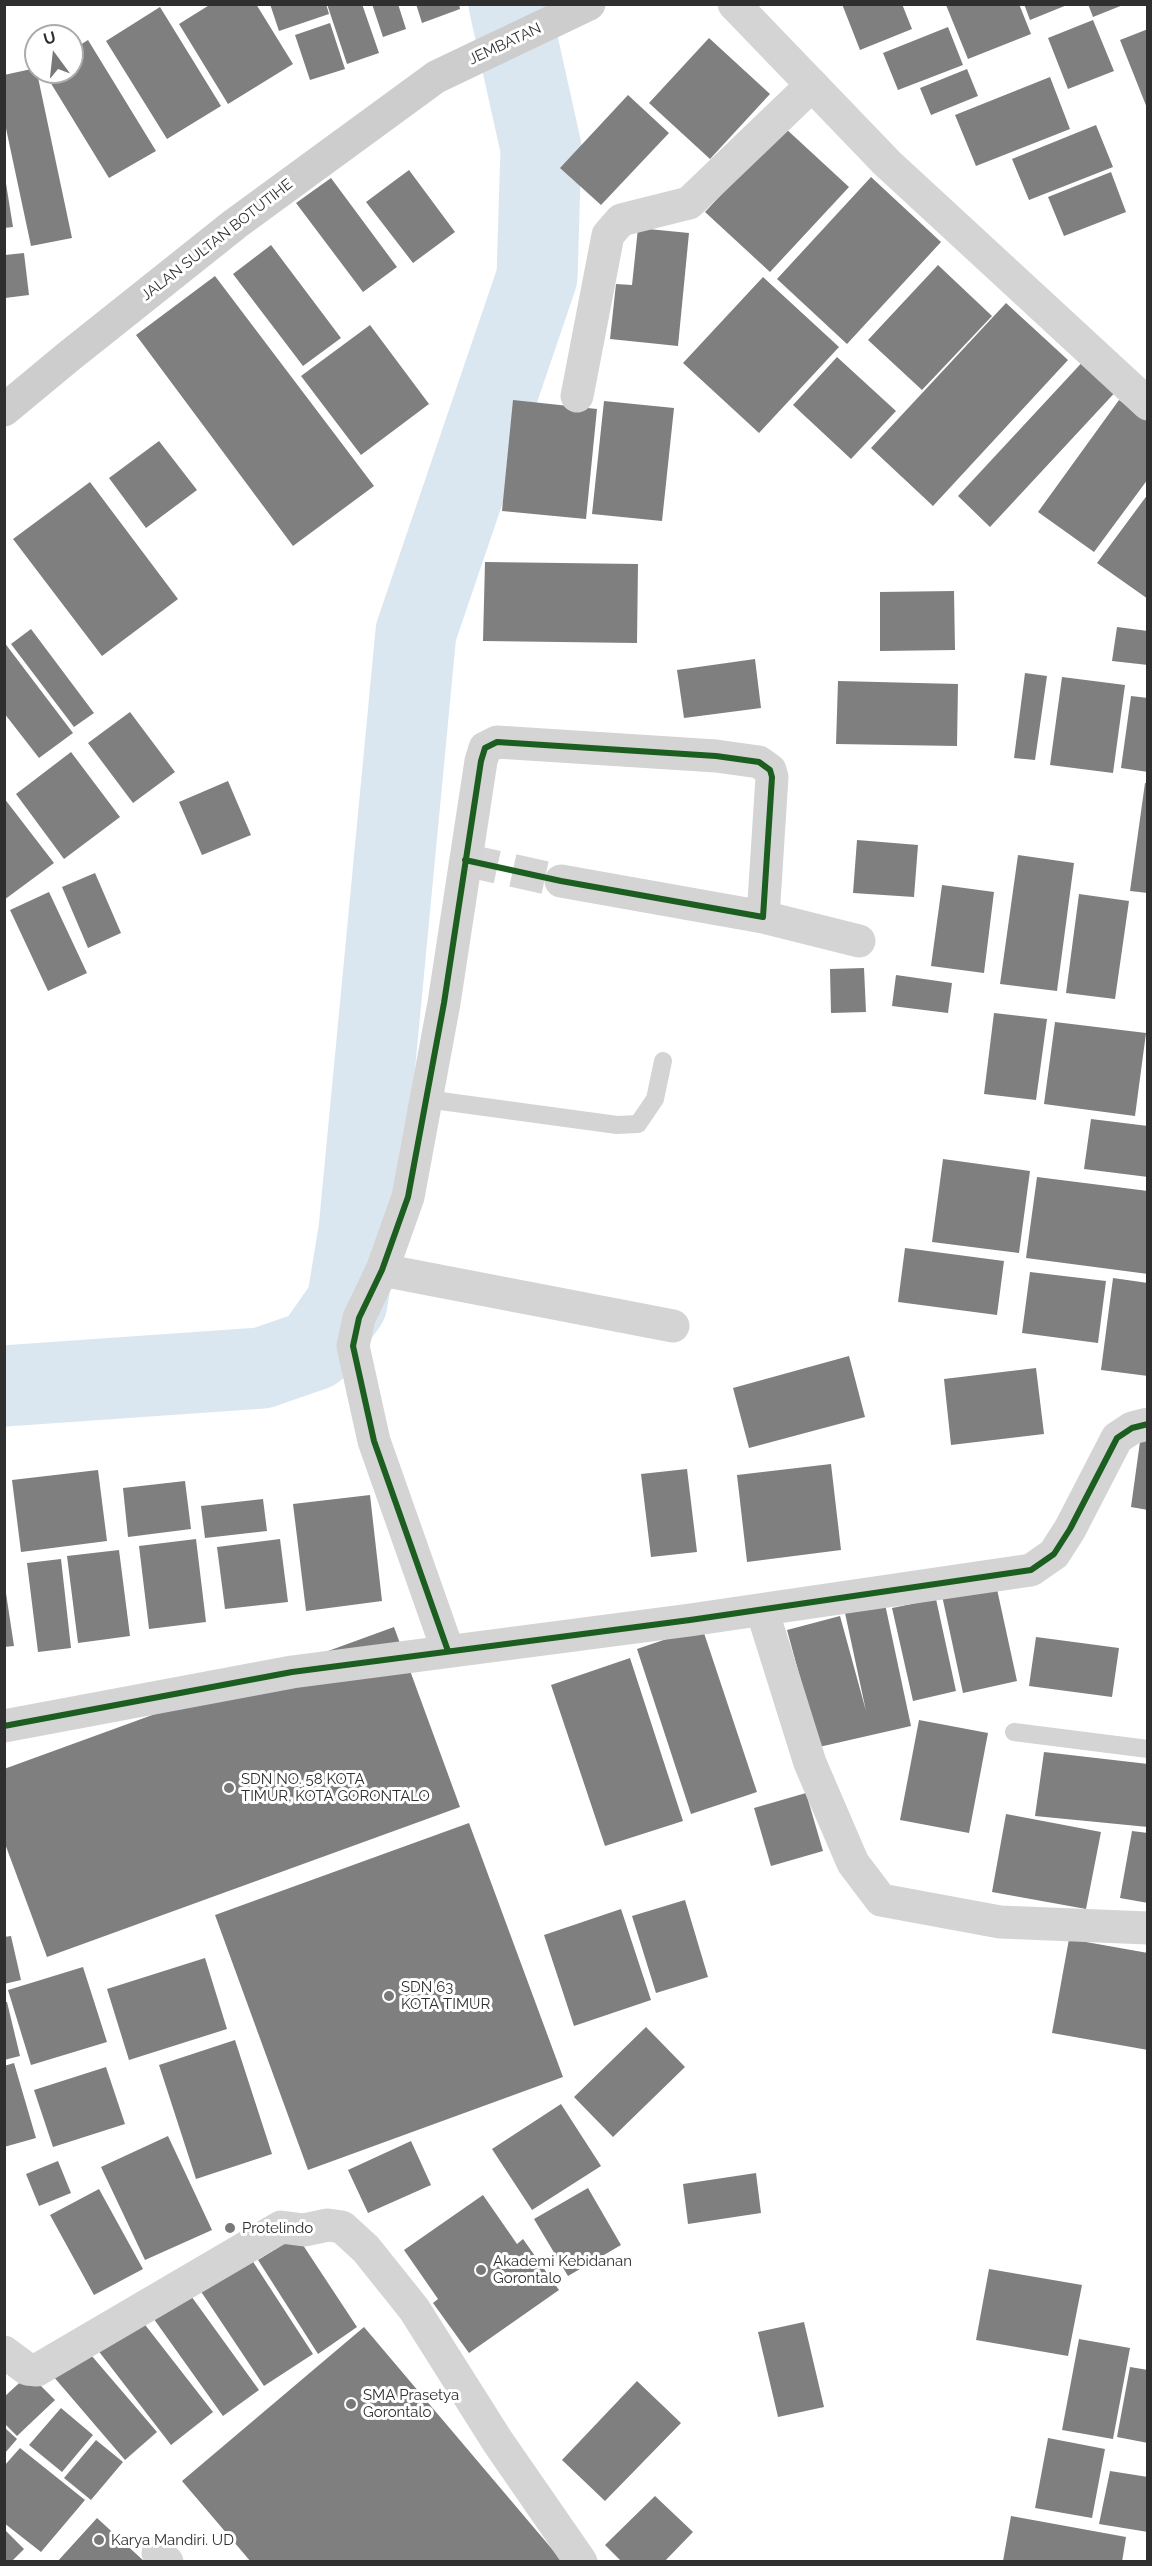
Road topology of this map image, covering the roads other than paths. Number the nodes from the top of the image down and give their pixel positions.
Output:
1 (734, 4) edge
2 (582, 8) edge
3 (436, 77) joint
4 (812, 85) junction
5 (577, 396) dead end
6 (1148, 404) edge
7 (4, 410) edge
8 (561, 881) tunnel mouth
9 (763, 917) junction
10 (859, 941) dead end
11 (663, 1061) dead end
12 (426, 1099) junction
13 (382, 1270) junction
14 (673, 1326) dead end
15 (1148, 1424) edge
16 (762, 1610) junction
17 (448, 1652) junction
18 (4, 1726) edge
19 (1014, 1732) dead end
20 (1148, 1749) edge
21 (1148, 1928) edge
22 (4, 2352) edge
23 (581, 2562) edge

1 - 4 street
2 - 3 main road, JEMBATAN
3 - 7 main road, JALAN SULTAN BOTUTIHE
4 - 5 street
4 - 6 street
8 - 9 street
9 - 10 street
9 - 12 street
11 - 12 lane
12 - 13 street
13 - 14 street
13 - 17 street
15 - 16 street
16 - 17 street
16 - 21 street
17 - 18 street
19 - 20 lane
22 - 23 street

